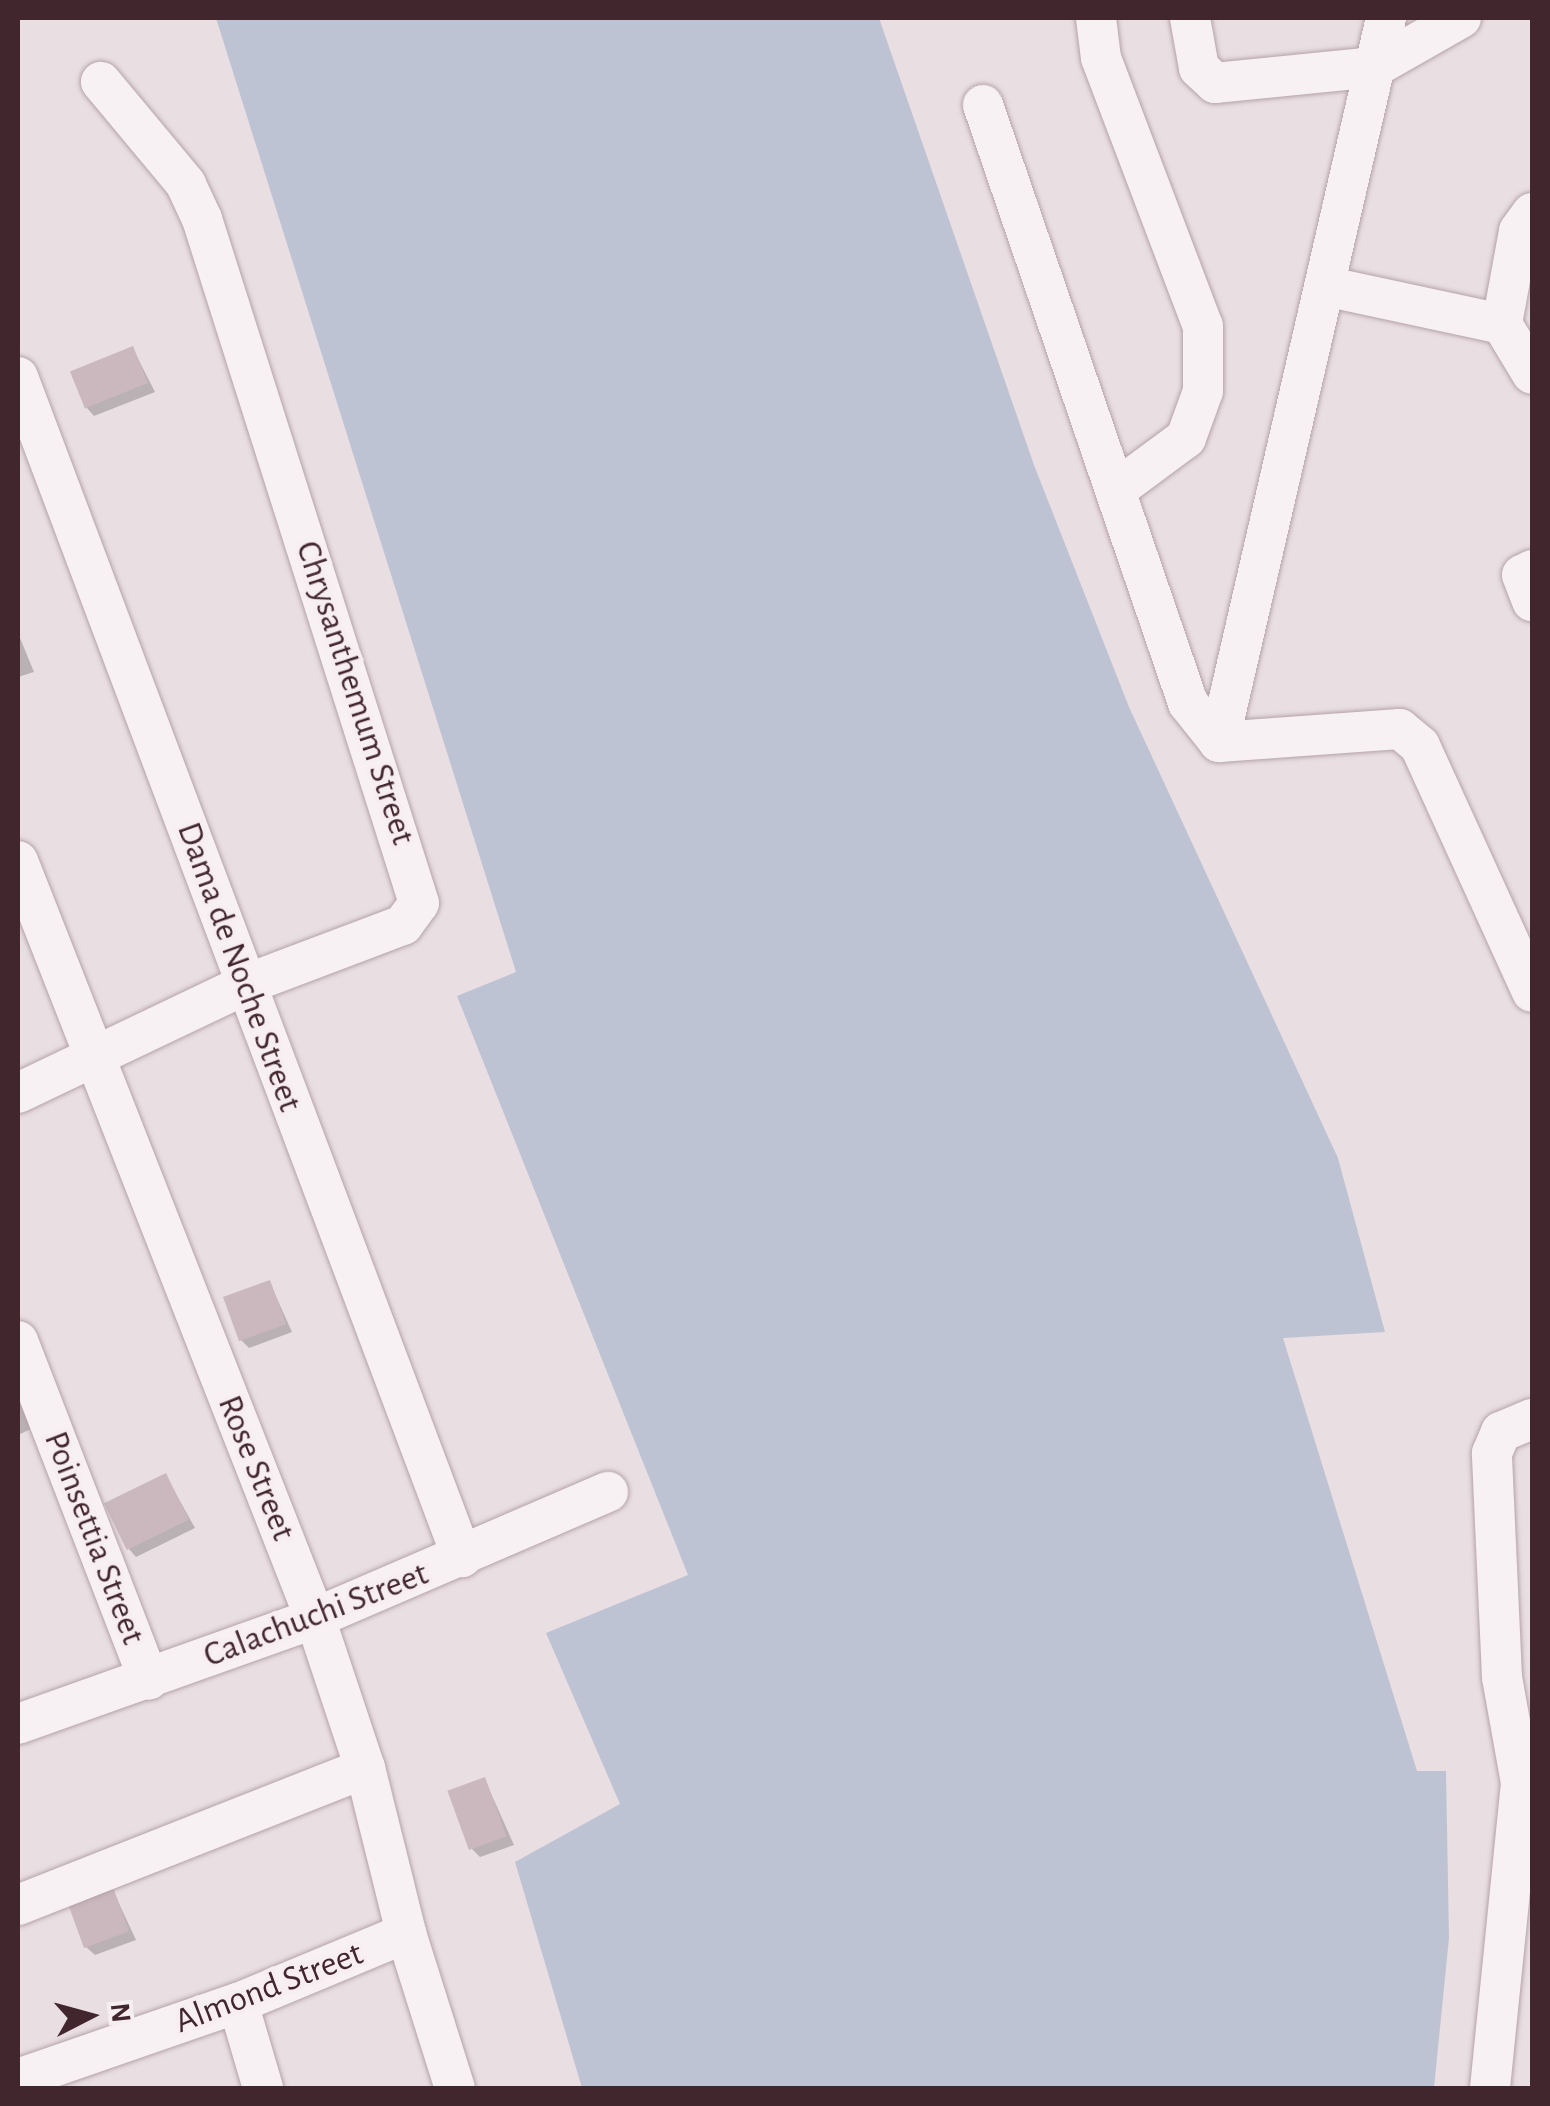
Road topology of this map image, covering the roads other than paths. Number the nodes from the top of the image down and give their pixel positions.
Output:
1 (1096, 18) edge
2 (1190, 18) edge
3 (1386, 18) edge
4 (1461, 18) edge
5 (1375, 68) junction
6 (102, 82) dead end
7 (983, 104) dead end
8 (1532, 212) edge
9 (1329, 286) junction
10 (1502, 324) junction
11 (1532, 374) edge
12 (18, 377) edge
13 (1117, 489) junction
14 (1532, 570) edge
15 (1532, 601) edge
16 (1220, 742) junction
17 (18, 861) edge
18 (244, 985) junction
19 (1532, 992) edge
20 (92, 1056) junction
21 (18, 1094) edge
22 (18, 1341) edge
23 (1517, 1425) edge
24 (608, 1492) dead end
25 (462, 1557) junction
26 (315, 1618) junction
27 (1517, 1675) edge
28 (149, 1680) junction
29 (18, 1724) edge
30 (366, 1768) junction
31 (1527, 1799) edge
32 (18, 1905) edge
33 (406, 1933) junction
34 (238, 2003) junction
35 (18, 2079) edge
36 (263, 2088) edge
37 (455, 2088) edge
38 (1490, 2088) edge

1 - 13 street
2 - 5 street
3 - 5 street
4 - 5 street
5 - 9 street
6 - 18 street, Chrysanthemum Street
7 - 13 street
8 - 10 street
9 - 10 street
9 - 16 street
10 - 11 street
12 - 18 street, Dama de Noche Street
13 - 16 street
14 - 15 street
16 - 19 street
17 - 20 street, Rose Street
18 - 20 street, Chrysanthemum Street
18 - 25 street, Dama de Noche Street
20 - 21 street, Chrysanthemum Street
20 - 26 street, Rose Street
22 - 28 street, Poinsettia Street
23 - 27 street
24 - 25 street, Calachuchi Street
25 - 26 street, Calachuchi Street
26 - 28 street, Calachuchi Street
26 - 30 street, Rose Street
27 - 31 street
28 - 29 street, Calachuchi Street
30 - 32 street
30 - 33 street, Rose Street
31 - 38 street
33 - 34 street, Almond Street
33 - 37 street, Rose Street
34 - 35 street, Almond Street
34 - 36 street

